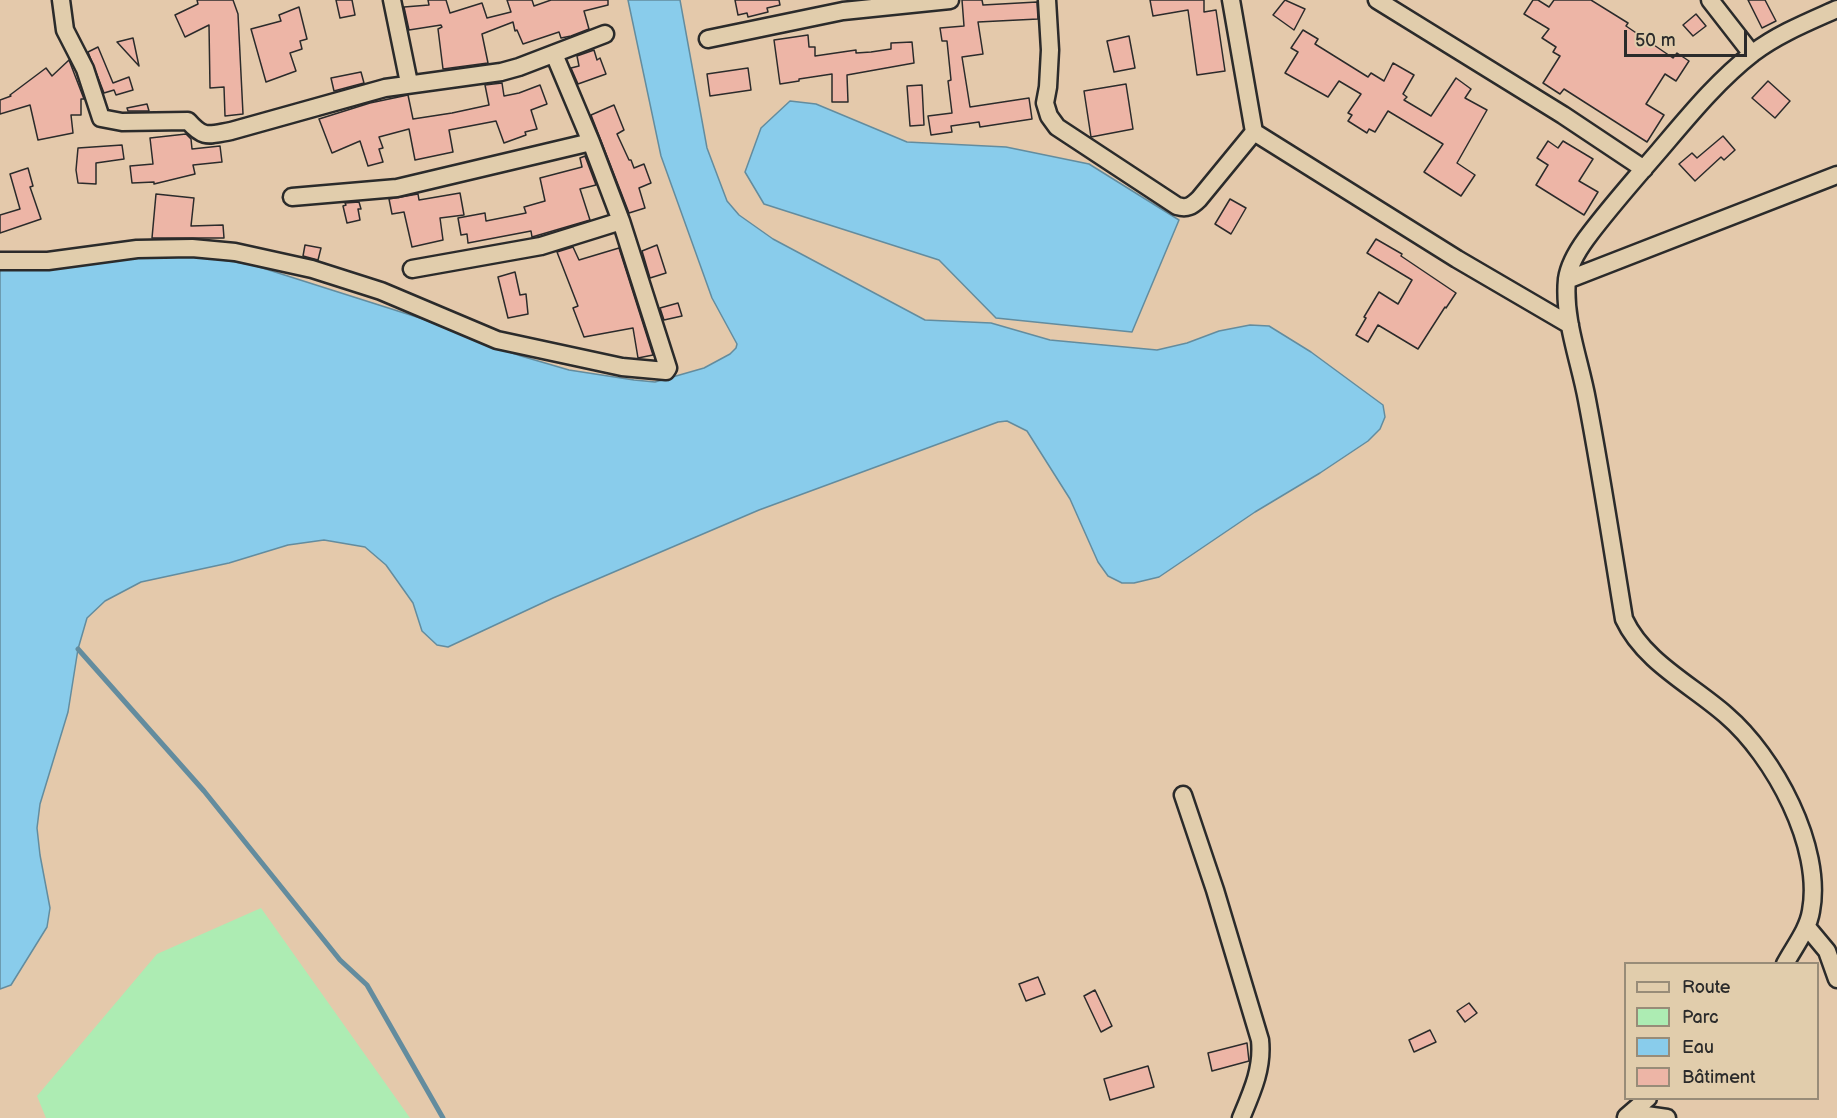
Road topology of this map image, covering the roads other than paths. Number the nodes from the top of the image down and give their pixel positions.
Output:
1 (62, 0) edge
2 (392, 0) edge
3 (950, 0) edge
4 (1047, 0) edge
5 (1231, 0) edge
6 (1377, 0) edge
7 (1710, 0) edge
8 (1837, 9) edge
9 (605, 34) dead end
10 (708, 39) dead end
11 (554, 54) junction
12 (1752, 54) junction
13 (409, 83) junction
14 (1254, 132) junction
15 (591, 142) junction
16 (1644, 169) junction
17 (1837, 175) edge
18 (292, 196) dead end
19 (621, 221) junction
20 (0, 261) edge
21 (412, 269) dead end
22 (1567, 280) junction
23 (1570, 325) junction
24 (1183, 795) dead end
25 (1806, 927) junction
26 (1786, 962) edge
27 (1837, 980) edge
28 (1646, 1100) edge
29 (1629, 1115) edge
30 (1241, 1118) edge
31 (1667, 1118) edge

1 - 13 street
2 - 13 street
3 - 10 street
4 - 14 street
5 - 14 street
6 - 16 street
7 - 12 street
8 - 12 street
9 - 11 street
11 - 13 street
11 - 15 street
12 - 16 street
14 - 23 street
15 - 18 street
15 - 19 street
16 - 22 street
17 - 22 street
19 - 20 street
19 - 21 street
22 - 23 street
23 - 25 street
24 - 30 street
25 - 26 street
25 - 27 street
28 - 29 street
29 - 31 street

